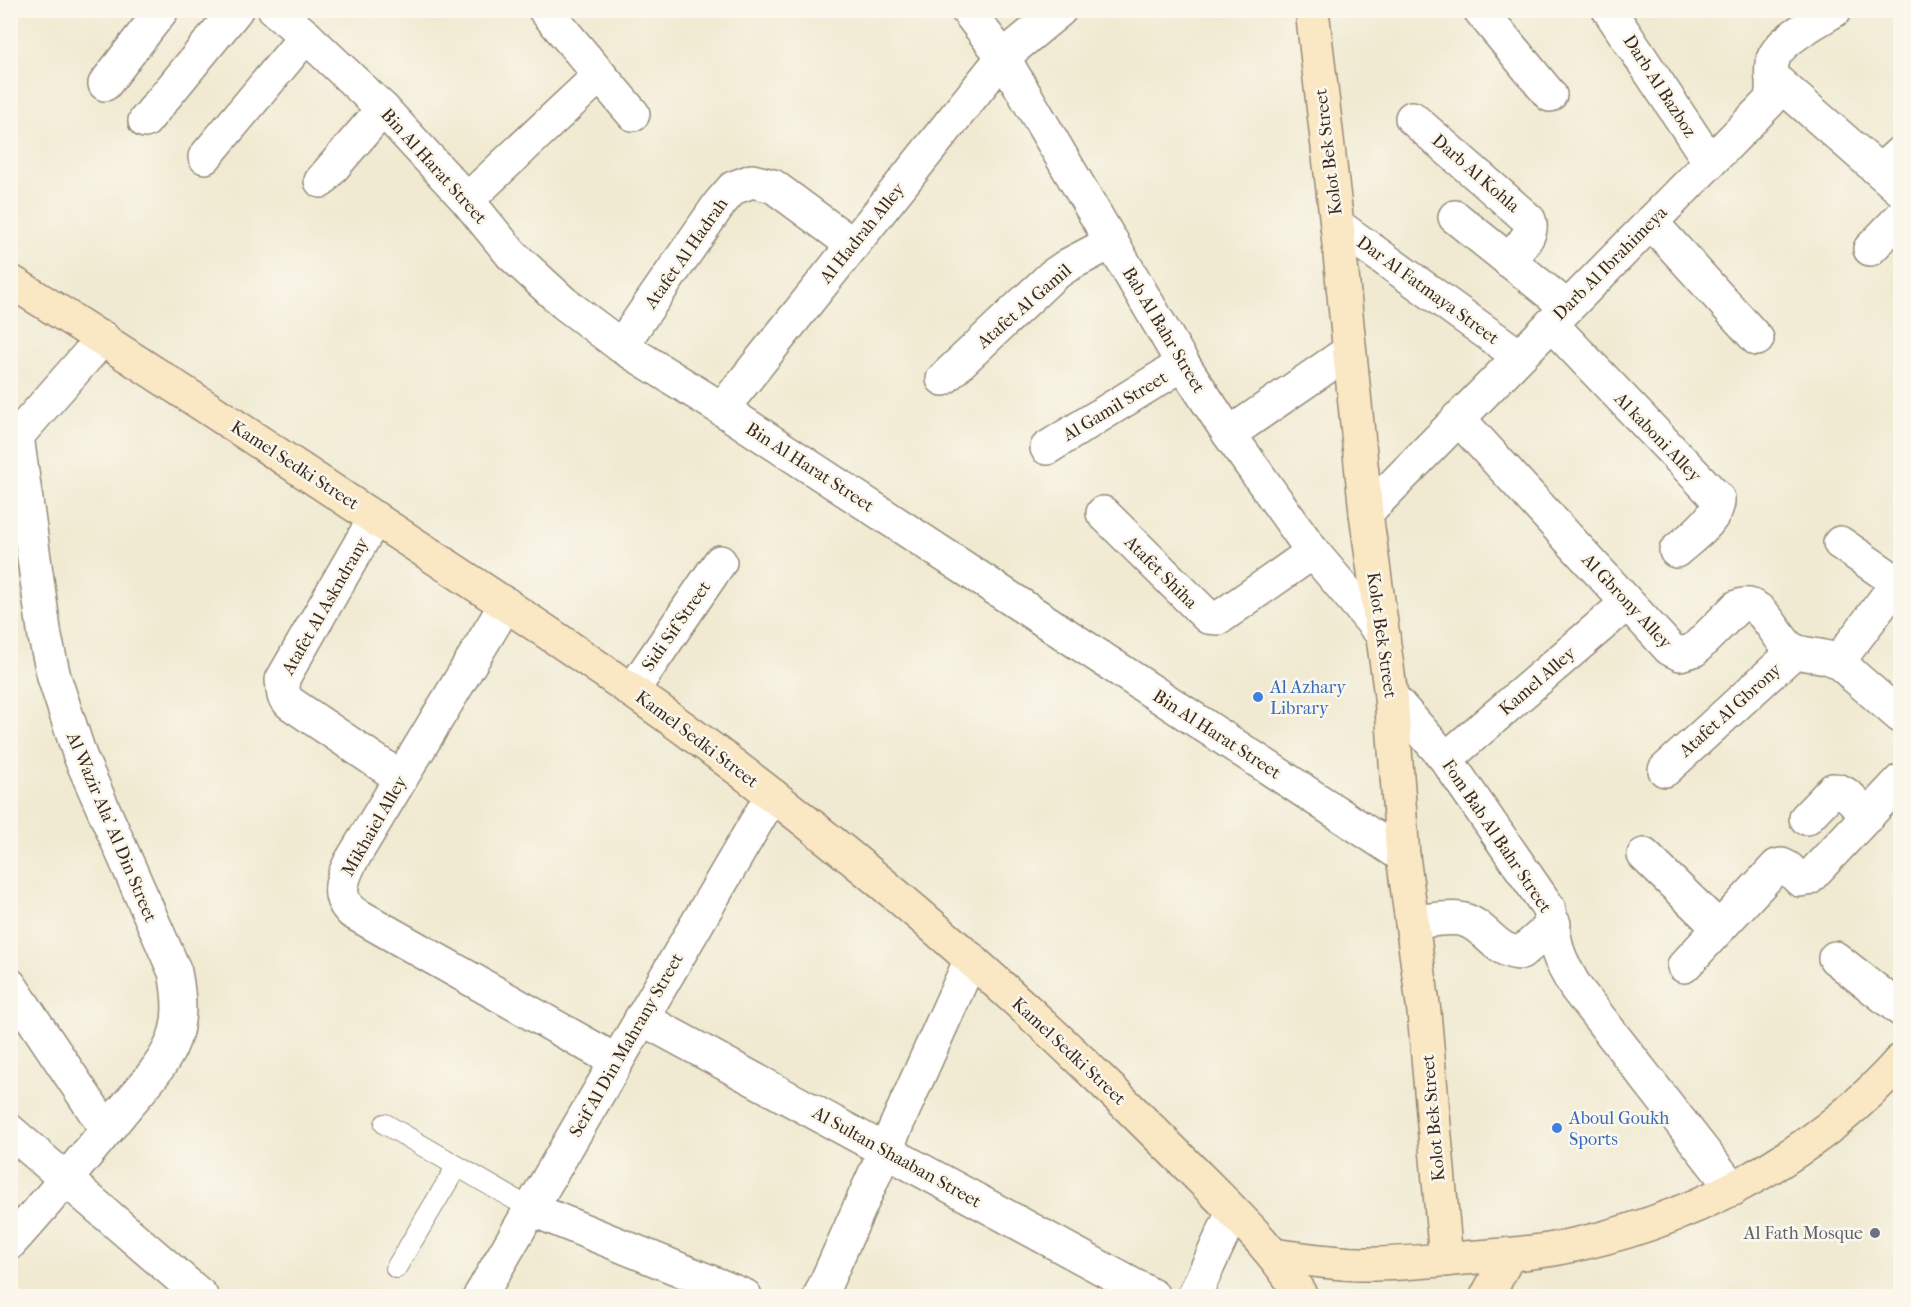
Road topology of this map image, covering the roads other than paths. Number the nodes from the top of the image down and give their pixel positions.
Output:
1 (162, 10) edge
2 (236, 10) edge
3 (275, 10) edge
4 (544, 10) edge
5 (967, 10) edge
6 (1060, 10) edge
7 (1311, 10) edge
8 (1480, 10) edge
9 (1610, 10) edge
10 (1835, 10) edge
11 (306, 36) junction
12 (1003, 57) junction
13 (600, 75) junction
14 (1772, 77) junction
15 (105, 84) dead end
16 (1550, 94) dead end
17 (383, 109) junction
18 (633, 114) dead end
19 (1413, 118) dead end
20 (145, 121) dead end
21 (206, 157) dead end
22 (1710, 162) junction
23 (1894, 171) edge
24 (321, 181) dead end
25 (467, 200) junction
26 (1455, 217) dead end
27 (1900, 218) edge
28 (1651, 222) junction
29 (1337, 225) junction
30 (1112, 242) junction
31 (853, 245) junction
32 (1870, 249) dead end
33 (1509, 261) junction
34 (10, 281) edge
35 (1559, 315) junction
36 (103, 338) junction
37 (1757, 339) dead end
38 (621, 346) junction
39 (1348, 352) junction
40 (1519, 356) junction
41 (1183, 364) junction
42 (943, 379) dead end
43 (722, 409) junction
44 (1458, 418) junction
45 (1229, 434) junction
46 (14, 440) edge
47 (1047, 448) dead end
48 (1103, 513) dead end
49 (1366, 513) junction
50 (375, 518) junction
51 (1840, 543) dead end
52 (1676, 551) dead end
53 (1313, 552) junction
54 (720, 562) dead end
55 (1628, 603) junction
56 (506, 604) junction
57 (1383, 635) junction
58 (1795, 651) junction
59 (1838, 662) junction
60 (632, 691) junction
61 (1391, 696) junction
62 (1900, 716) edge
63 (1446, 759) junction
64 (1665, 770) dead end
65 (401, 778) junction
66 (1900, 781) edge
67 (772, 795) junction
68 (1868, 816) junction
69 (1806, 818) dead end
70 (1644, 855) dead end
71 (1403, 856) junction
72 (1412, 922) junction
73 (1554, 924) junction
74 (1719, 928) junction
75 (1835, 958) dead end
76 (971, 959) junction
77 (1684, 966) dead end
78 (10, 985) edge
79 (1900, 1009) edge
80 (641, 1018) junction
81 (616, 1061) junction
82 (1900, 1061) edge
83 (385, 1124) dead end
84 (107, 1130) junction
85 (10, 1131) edge
86 (884, 1150) junction
87 (457, 1166) junction
88 (66, 1180) junction
89 (1733, 1189) junction
90 (531, 1209) junction
91 (1233, 1212) junction
92 (10, 1243) edge
93 (1273, 1255) junction
94 (1509, 1255) junction
95 (1446, 1260) junction
96 (396, 1268) dead end
97 (201, 1296) edge
98 (480, 1296) edge
99 (745, 1296) edge
100 (820, 1296) edge
101 (1153, 1296) edge
102 (1194, 1296) edge
103 (1301, 1296) edge
104 (1487, 1296) edge

1 - 15 street
2 - 20 street
3 - 11 street, Bin Al Harat Street
4 - 13 street
5 - 12 street, Bab Al Bahr Street
6 - 12 street, Al Hadrah Alley
7 - 29 main road, Kolot Bek Street
8 - 16 street
9 - 22 street, Darb Al Bazboz
10 - 14 street, Darb Al Ibrahimeya
11 - 17 street, Bin Al Harat Street
11 - 21 street
12 - 30 street, Bab Al Bahr Street
12 - 31 street, Al Hadrah Alley
13 - 18 street
13 - 25 street
14 - 22 street, Darb Al Ibrahimeya
14 - 23 street
17 - 24 street
17 - 25 street, Bin Al Harat Street
19 - 33 street, Darb Al Kohla
22 - 28 street, Darb Al Ibrahimeya
25 - 38 street, Bin Al Harat Street
26 - 33 street
27 - 32 street
28 - 35 street, Darb Al Ibrahimeya
28 - 37 street
29 - 39 main road, Kolot Bek Street
29 - 40 street, Dar Al Fatmaya Street
30 - 41 street, Bab Al Bahr Street
30 - 42 street, Atafet Al Gamil
31 - 38 street, Atafet Al Hadrah
31 - 43 street, Al Hadrah Alley
33 - 35 street
34 - 36 main road, Kamel Sedki Street
35 - 40 street, Darb Al Ibrahimeya
35 - 52 street, Al kaboni Alley
36 - 46 street
36 - 50 main road, Kamel Sedki Street
38 - 43 street, Bin Al Harat Street
39 - 45 street
39 - 49 main road, Kolot Bek Street
40 - 44 street, Darb Al Ibrahimeya
41 - 45 street, Bab Al Bahr Street
41 - 47 street, Al Gamil Street
43 - 71 street, Bin Al Harat Street
44 - 49 street, Darb Al Ibrahimeya
44 - 55 street, Al Gbrony Alley
45 - 53 street, Bab Al Bahr Street
46 - 84 street, Al Wazir Ala' Al Din Street
48 - 53 street, Atafet Shiha
49 - 57 main road, Kolot Bek Street
50 - 56 main road, Kamel Sedki Street
50 - 65 street, Atafet Al Askndrany
51 - 59 street
53 - 57 street, Bab Al Bahr Street
54 - 60 street, Sidi Sif Street
55 - 58 street, Al Gbrony Alley
55 - 63 street, Kamel Alley
56 - 60 main road, Kamel Sedki Street
56 - 65 street, Mikhaiel Alley
57 - 61 main road, Kolot Bek Street
58 - 59 street
58 - 64 street, Atafet Al Gbrony
59 - 62 street
60 - 67 main road, Kamel Sedki Street
61 - 63 street, Fom Bab Al Bahr Street
61 - 71 main road, Kolot Bek Street
63 - 73 street, Fom Bab Al Bahr Street
65 - 81 street, Mikhaiel Alley
66 - 68 street
67 - 76 main road, Kamel Sedki Street
67 - 80 street, Seif Al Din Mahrany Street
68 - 69 street
68 - 74 street
70 - 74 street
71 - 72 main road, Kolot Bek Street
72 - 73 street
72 - 95 main road, Kolot Bek Street
73 - 89 street, Fom Bab Al Bahr Street
74 - 77 street
75 - 79 street
76 - 86 street
76 - 91 main road, Kamel Sedki Street
78 - 84 street
80 - 81 street, Seif Al Din Mahrany Street
80 - 86 street, Al Sultan Shaaban Street
81 - 90 street, Seif Al Din Mahrany Street
82 - 89 main road
83 - 87 lane
84 - 88 street, Al Wazir Ala' Al Din Street
85 - 88 street
86 - 100 street
86 - 101 street, Al Sultan Shaaban Street
87 - 90 lane
87 - 96 lane
88 - 92 street, Al Wazir Ala' Al Din Street
88 - 97 street
89 - 94 main road
90 - 98 street, Seif Al Din Mahrany Street
90 - 99 street
91 - 93 main road, Kamel Sedki Street
91 - 102 street
93 - 95 main road
93 - 103 main road, Kamel Sedki Street
94 - 95 main road
94 - 104 main road

